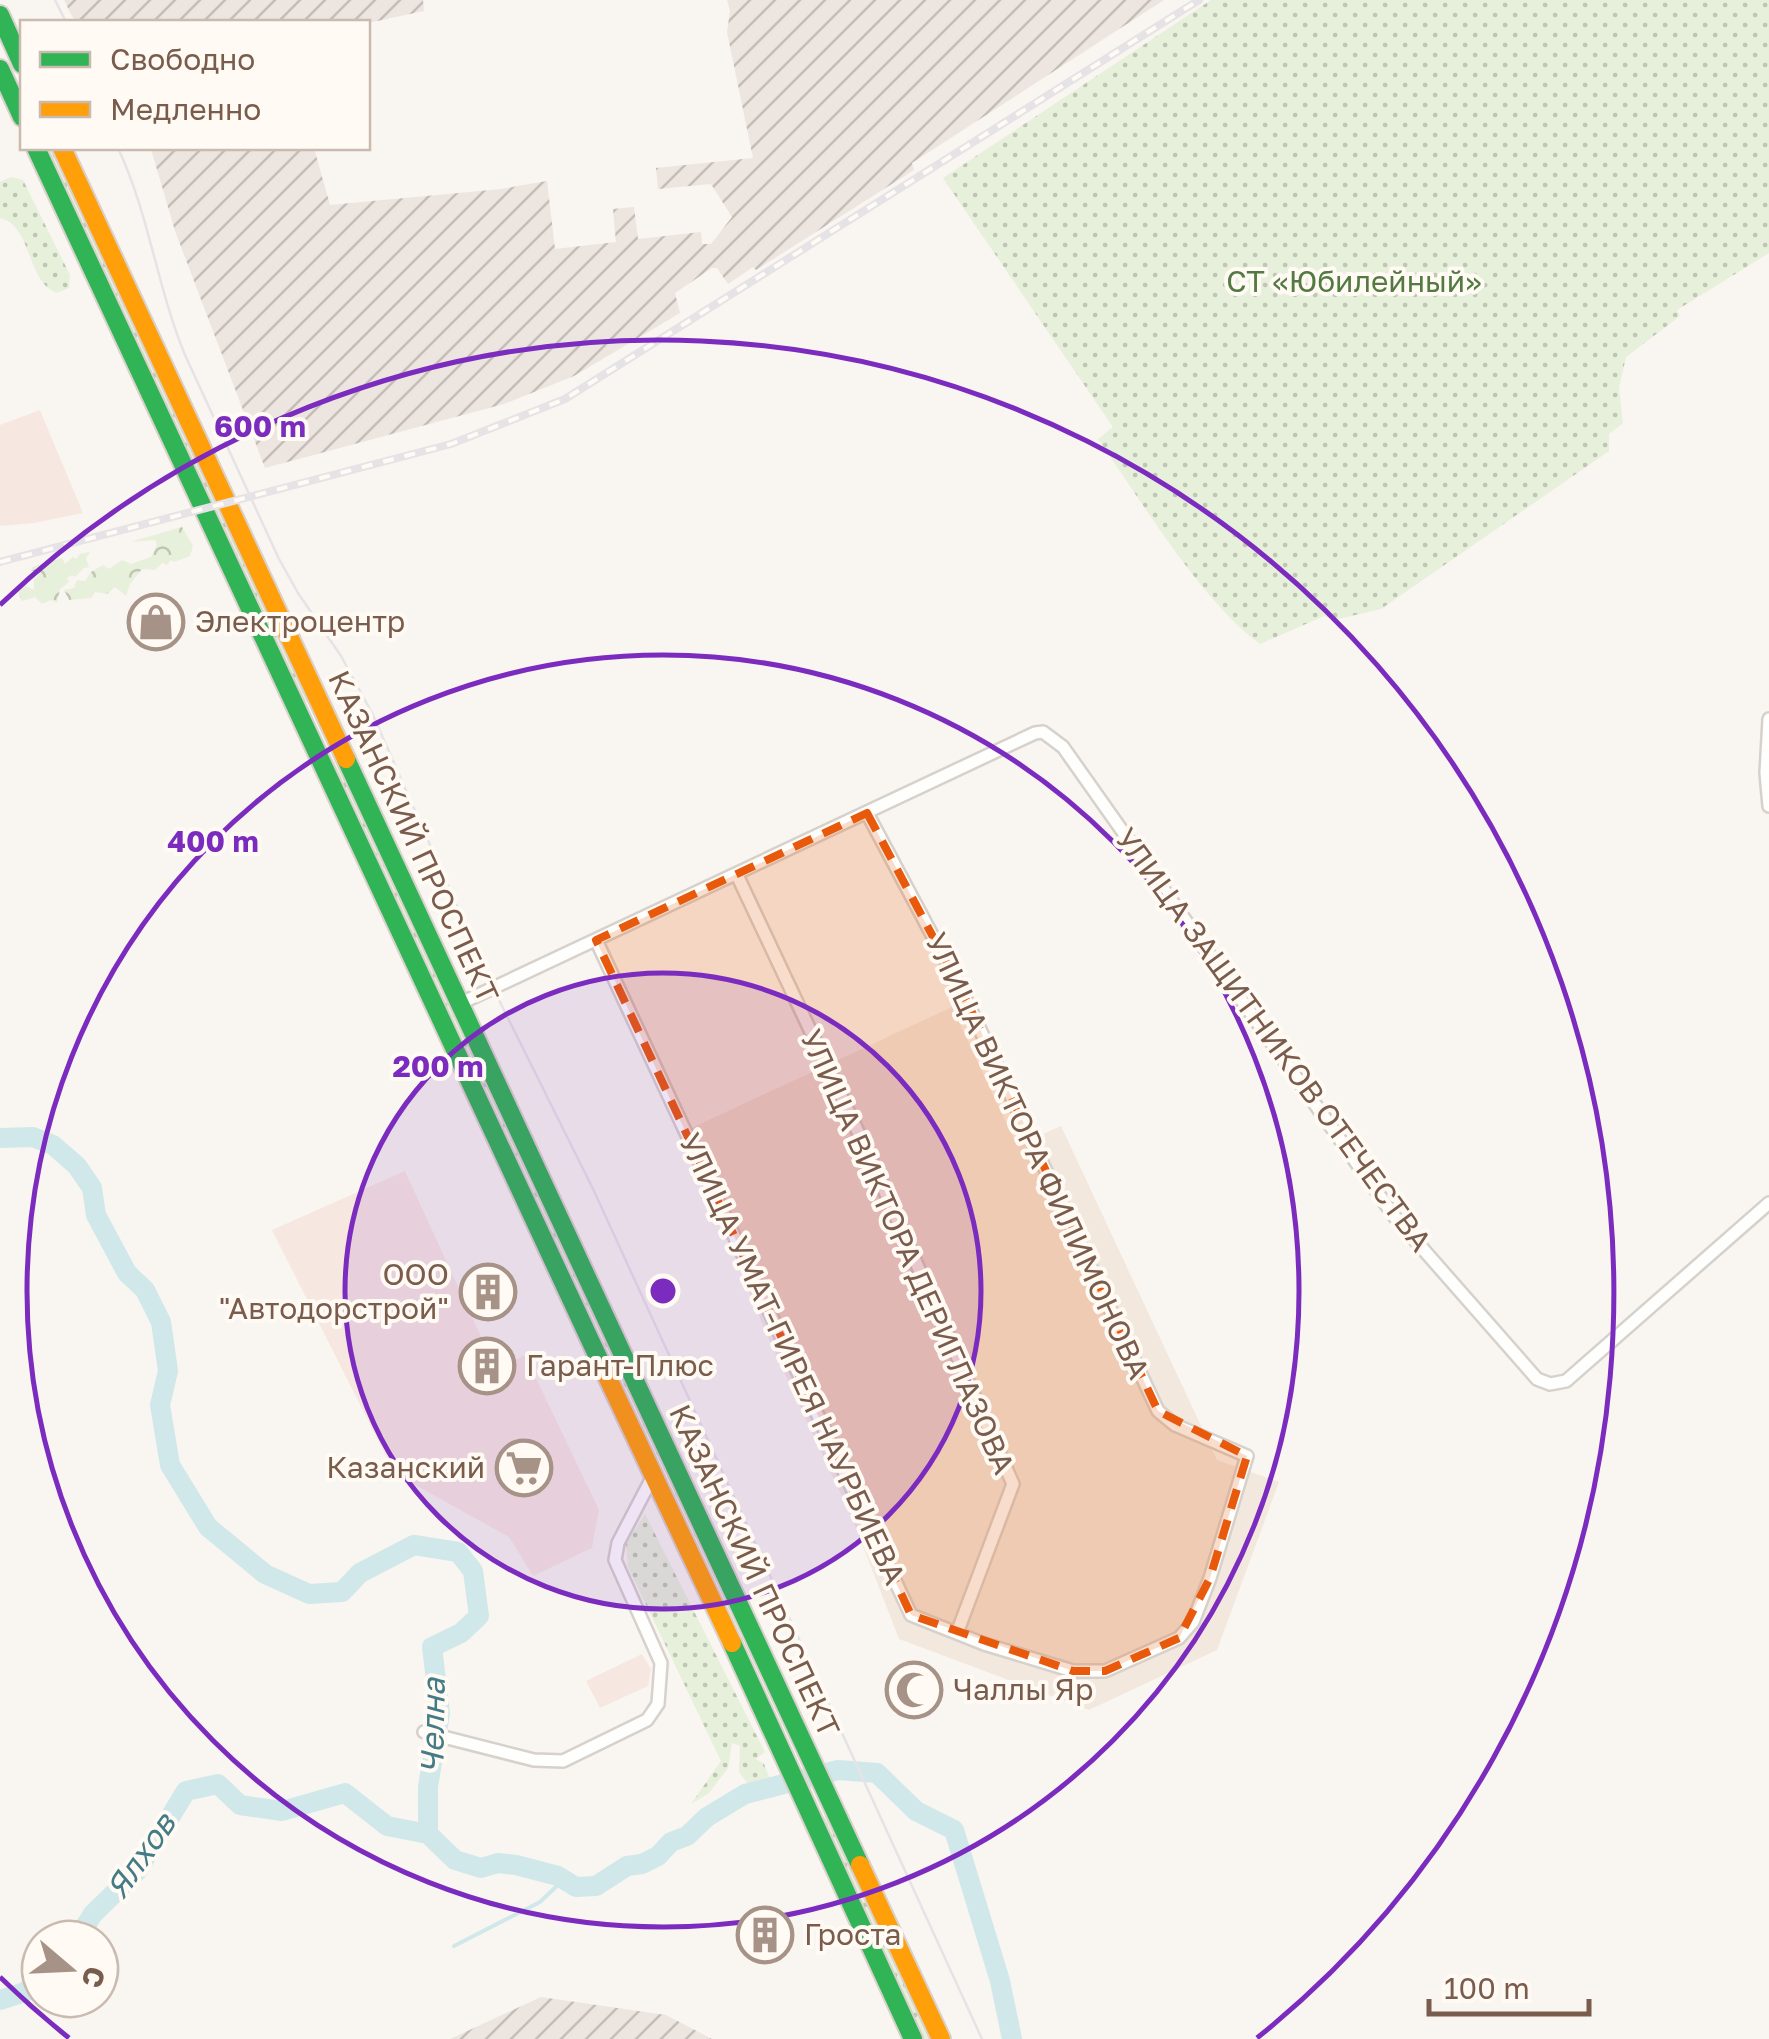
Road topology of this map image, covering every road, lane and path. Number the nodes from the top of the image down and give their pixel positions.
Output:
1 (0, 15) edge
2 (20, 60) edge
3 (0, 68) edge
4 (20, 113) edge
5 (37, 150) edge
6 (63, 150) edge
7 (1769, 720) edge
8 (339, 739) junction
9 (311, 744) junction
10 (1769, 806) edge
11 (867, 813) junction
12 (737, 875) junction
13 (596, 940) junction
14 (459, 1004) junction
15 (1769, 1203) edge
16 (1247, 1456) joint
17 (653, 1476) junction
18 (957, 1633) junction
19 (764, 1658) junction
20 (743, 1666) junction
21 (424, 1732) dead end
22 (913, 2039) edge
23 (941, 2039) edge

1 - 2 main road
3 - 4 main road
5 - 9 main road, КАЗАНСКИЙ ПРОСПЕКТ
6 - 8 main road, КАЗАНСКИЙ ПРОСПЕКТ
7 - 10 street
8 - 9 main road
8 - 14 main road, КАЗАНСКИЙ ПРОСПЕКТ
9 - 17 main road, КАЗАНСКИЙ ПРОСПЕКТ
11 - 12 street
11 - 15 street, УЛИЦА ЗАЩИТНИКОВ ОТЕЧЕСТВА
11 - 16 street, УЛИЦА ВИКТОРА ФИЛИМОНОВА
12 - 13 street
12 - 18 street, УЛИЦА ВИКТОРА ДЕРИГЛАЗОВА
13 - 14 street
13 - 18 street, УЛИЦА УМАТ-ГИРЕЯ НАУРБИЕВА
14 - 19 main road, КАЗАНСКИЙ ПРОСПЕКТ
16 - 18 street, УЛИЦА УМАТ-ГИРЕЯ НАУРБИЕВА
17 - 20 main road, КАЗАНСКИЙ ПРОСПЕКТ
17 - 21 street
19 - 20 main road
19 - 23 main road, КАЗАНСКИЙ ПРОСПЕКТ
20 - 22 main road, КАЗАНСКИЙ ПРОСПЕКТ

